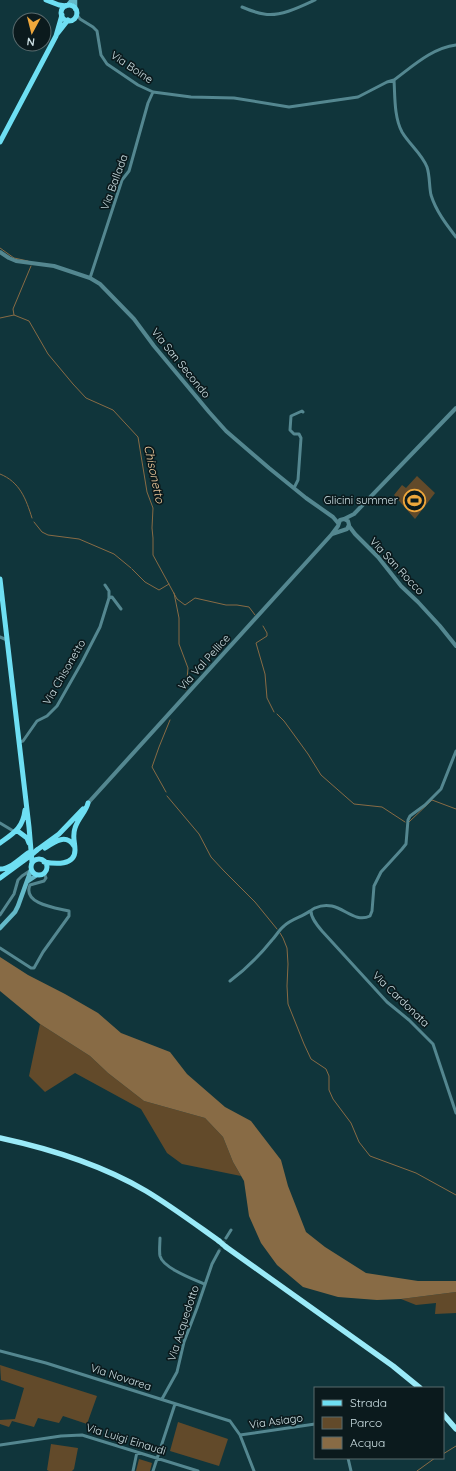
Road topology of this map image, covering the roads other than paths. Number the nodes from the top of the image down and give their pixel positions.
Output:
1 (47, 0) edge
2 (74, 0) edge
3 (315, 0) edge
4 (67, 6) junction
5 (242, 7) dead end
6 (76, 11) junction
7 (61, 14) junction
8 (80, 19) junction
9 (71, 20) junction
10 (56, 36) junction
11 (456, 45) edge
12 (394, 80) junction
13 (153, 92) junction
14 (0, 142) edge
15 (456, 237) edge
16 (0, 252) edge
17 (90, 278) junction
18 (456, 408) edge
19 (303, 412) dead end
20 (294, 488) junction
21 (354, 514) junction
22 (341, 525) junction
23 (349, 525) junction
24 (355, 534) junction
25 (0, 579) edge
26 (105, 585) dead end
27 (109, 598) junction
28 (121, 609) dead end
29 (0, 637) edge
30 (7, 640) junction
31 (456, 646) edge
32 (18, 743) junction
33 (456, 751) edge
34 (24, 791) junction
35 (88, 803) junction
36 (0, 824) edge
37 (21, 826) junction
38 (29, 827) junction
39 (17, 832) junction
40 (0, 842) edge
41 (30, 844) junction
42 (74, 846) junction
43 (37, 850) junction
44 (31, 856) junction
45 (42, 860) junction
46 (56, 864) junction
47 (0, 869) edge
48 (31, 870) junction
49 (45, 872) junction
50 (37, 875) junction
51 (0, 878) edge
52 (28, 881) junction
53 (311, 911) junction
54 (0, 915) edge
55 (0, 928) edge
56 (0, 948) edge
57 (230, 981) dead end
58 (456, 1113) edge
59 (0, 1139) edge
60 (231, 1230) dead end
61 (160, 1238) dead end
62 (226, 1238) tunnel mouth
63 (226, 1248) junction
64 (218, 1251) tunnel mouth
65 (204, 1284) junction
66 (0, 1351) edge
67 (415, 1387) edge
68 (419, 1387) edge
69 (162, 1399) junction
70 (175, 1404) junction
71 (444, 1411) edge
72 (444, 1415) edge
73 (314, 1424) edge
74 (456, 1424) edge
75 (234, 1425) joint
76 (456, 1428) edge
77 (240, 1435) junction
78 (0, 1445) edge
79 (137, 1452) junction
80 (157, 1458) junction
81 (348, 1459) edge
82 (133, 1471) edge
83 (153, 1471) edge
84 (198, 1471) edge
85 (254, 1471) edge
86 (351, 1471) edge

1 - 4 main road
1 - 7 main road
2 - 4 main road
2 - 6 main road
3 - 5 street
4 - 6 main road
4 - 7 main road
6 - 8 street, Via Boine
6 - 9 main road
7 - 9 main road
7 - 10 main road
8 - 9 street
8 - 13 street, Via Boine
9 - 10 main road
10 - 14 main road
11 - 12 street, Via Boine
12 - 13 street, Via Boine
12 - 15 street
13 - 17 street, Via Ballada
16 - 17 street, Via San Secondo
17 - 20 street, Via San Secondo
18 - 21 street
19 - 20 street
20 - 22 street, Via San Secondo
21 - 22 street
21 - 23 street
22 - 23 street
22 - 23 street, Via San Rocco
22 - 24 street, Via San Rocco
22 - 35 street, Via Val Pellice
23 - 24 street, Via San Rocco
24 - 31 street, Via San Rocco
25 - 30 main road
26 - 27 street
27 - 28 street
27 - 32 street, Via Chisonetto
29 - 30 street
30 - 32 main road
32 - 34 main road
33 - 53 street
34 - 37 main road
34 - 38 main road
35 - 42 main road
35 - 43 main road
36 - 39 street
37 - 38 main road
37 - 39 main road
38 - 39 main road
38 - 41 main road
39 - 40 main road
39 - 41 main road
41 - 44 main road
42 - 43 main road
42 - 46 main road
43 - 44 main road, bridge
44 - 45 main road
44 - 45 main road
44 - 47 main road
44 - 48 main road
44 - 51 main road
45 - 46 main road
45 - 49 main road
46 - 49 main road
48 - 50 main road
48 - 52 main road
48 - 54 street
49 - 50 main road
49 - 56 street
50 - 52 main road
52 - 55 main road
53 - 57 street
53 - 58 street, Via Cardonata
59 - 63 highway, bridge
60 - 62 street
61 - 65 street
63 - 67 highway
63 - 68 highway
64 - 65 street, Via Acquedotto
65 - 69 street, Via Acquedotto
66 - 69 street, Via Novarea
69 - 70 street, Via Novarea
70 - 75 street, Via Novarea
70 - 80 street
71 - 74 highway
72 - 76 highway
73 - 77 street, Via Asiago
75 - 77 street, Via Asiago
77 - 85 street, Via Asiago
78 - 79 street, Via Luigi Einaudi
79 - 80 street, Via Luigi Einaudi
79 - 82 street
80 - 83 street
80 - 84 street, Via Luigi Einaudi
81 - 86 street

